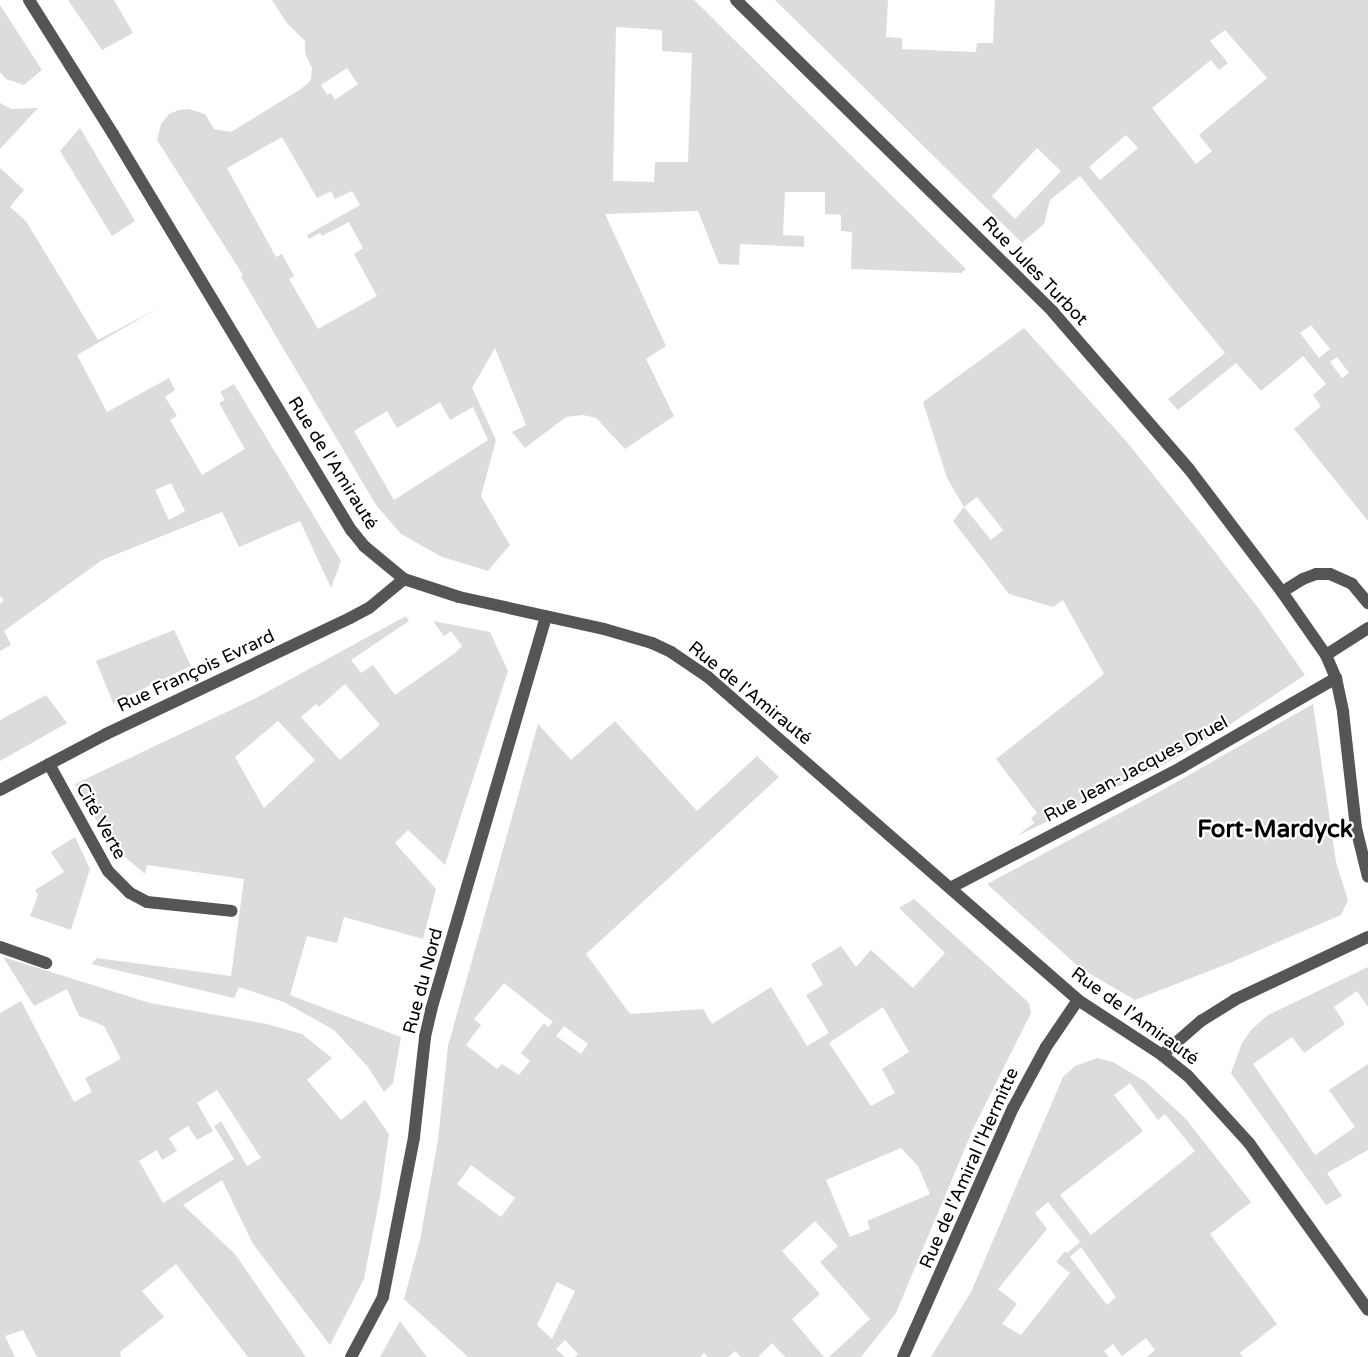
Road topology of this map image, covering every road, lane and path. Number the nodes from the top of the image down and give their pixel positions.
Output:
1 (29, 0) edge
2 (736, 0) edge
3 (404, 579) junction
4 (1282, 592) junction
5 (1368, 603) edge
6 (546, 616) junction
7 (1368, 628) edge
8 (1326, 655) junction
9 (1336, 678) junction
10 (49, 764) junction
11 (0, 790) edge
12 (1368, 877) edge
13 (950, 888) junction
14 (232, 911) dead end
15 (1368, 937) edge
16 (0, 947) edge
17 (46, 963) dead end
18 (1078, 1000) junction
19 (1162, 1055) junction
20 (1368, 1310) edge
21 (351, 1357) edge
22 (903, 1357) edge

1 - 3 street, Rue de l'Amirauté
2 - 4 street, Rue Jules Turbot
3 - 6 street, Rue de l'Amirauté
3 - 10 street, Rue François Evrard
4 - 5 street
4 - 8 street, Rue Jules Turbot
6 - 13 street, Rue de l'Amirauté
6 - 21 street, Rue du Nord
7 - 8 street
8 - 9 street, Rue Jules Turbot
9 - 12 street, Rue Jules Turbot
9 - 13 street, Rue Jean-Jacques Druel
10 - 11 street, Rue François Evrard
10 - 14 street, Cité Verte
13 - 18 street, Rue de l'Amirauté
15 - 19 street
16 - 17 street
18 - 19 street, Rue de l'Amirauté
18 - 22 street, Rue de l'Amiral l'Hermitte
19 - 20 street, Rue de l'Amirauté

